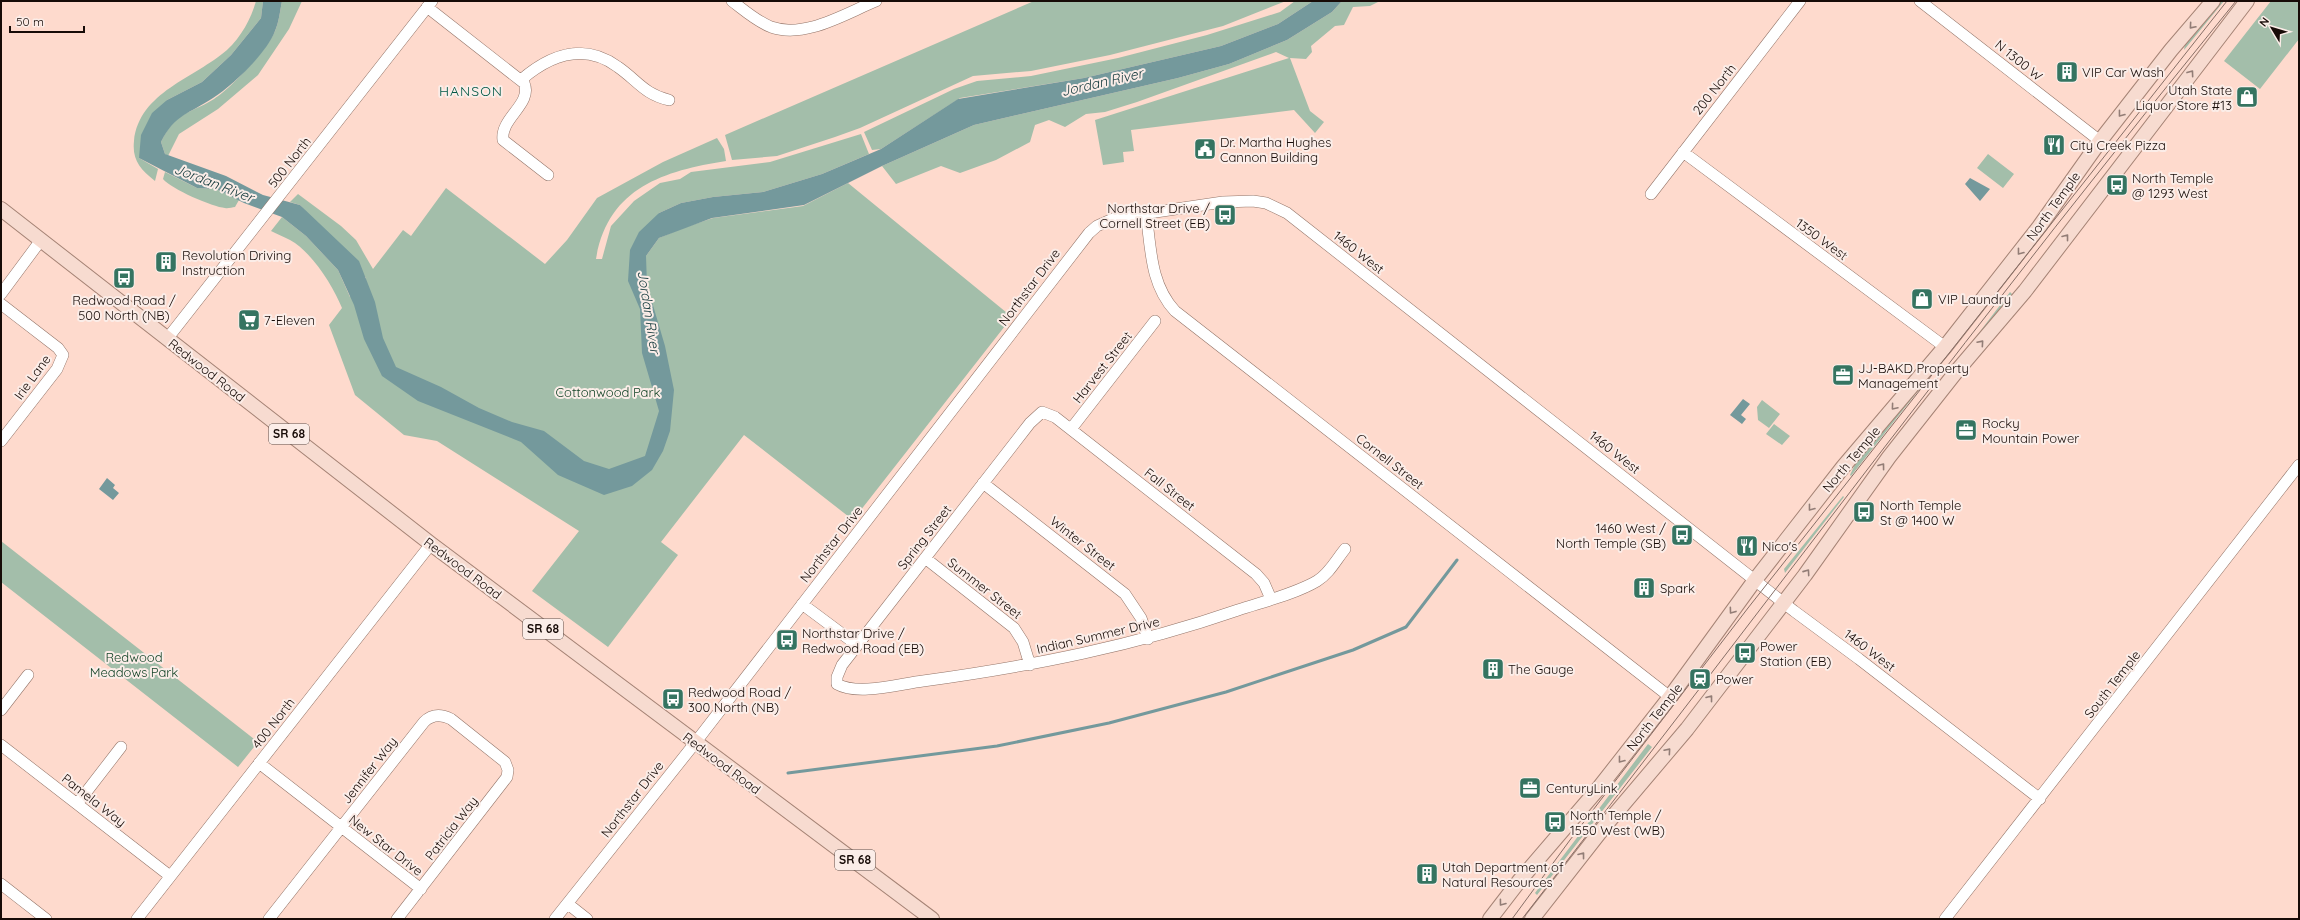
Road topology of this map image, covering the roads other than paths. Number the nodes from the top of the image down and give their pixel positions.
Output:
1 (732, 1) edge
2 (876, 1) edge
3 (1800, 1) edge
4 (1920, 1) edge
5 (2213, 1) edge
6 (2247, 1) edge
7 (430, 4) edge
8 (521, 80) junction
9 (669, 100) dead end
10 (2100, 141) junction
11 (1683, 152) junction
12 (548, 175) dead end
13 (1651, 194) dead end
14 (1, 208) edge
15 (1146, 213) junction
16 (41, 240) junction
17 (1, 294) edge
18 (1, 304) edge
19 (1155, 321) dead end
20 (167, 339) junction
21 (1945, 348) junction
22 (1042, 412) joint
23 (1071, 429) junction
24 (1, 441) edge
25 (2299, 465) edge
26 (983, 483) junction
27 (431, 544) junction
28 (1345, 549) dead end
29 (925, 558) junction
30 (1755, 580) junction
31 (1272, 599) junction
32 (1784, 603) junction
33 (802, 604) junction
34 (1148, 639) junction
35 (857, 645) junction
36 (1030, 666) junction
37 (28, 675) dead end
38 (837, 684) joint
39 (1670, 697) junction
40 (1, 710) edge
41 (695, 743) junction
42 (1, 745) edge
43 (122, 747) dead end
44 (259, 763) junction
45 (508, 770) joint
46 (2040, 799) junction
47 (77, 804) junction
48 (342, 827) junction
49 (170, 876) junction
50 (1, 884) edge
51 (421, 889) junction
52 (568, 904) junction
53 (46, 919) edge
54 (137, 919) edge
55 (269, 919) edge
56 (397, 919) edge
57 (555, 919) edge
58 (587, 919) edge
59 (932, 919) edge
60 (1490, 919) edge
61 (1532, 919) edge
62 (1946, 919) edge

1 - 2 street
3 - 11 street, 200 North
4 - 10 street, N 1300 W
5 -> 10 main road, North Temple
32 -> 6 main road
7 - 8 street
7 - 20 street, 500 North
8 - 9 street
8 - 12 street
10 -> 21 main road, North Temple
11 - 13 street, 200 North
11 - 21 street, 1350 West
14 - 16 main road, Redwood Road / SR 68
15 - 30 street, 1460 West
15 - 33 street, Northstar Drive
15 - 39 street, Cornell Street
16 - 17 street
16 - 20 main road, Redwood Road / SR 68
18 - 24 street, Irie Lane
19 - 23 street, Harvest Street
20 - 27 main road, Redwood Road / SR 68
21 -> 30 main road, North Temple
22 - 23 street, Fall Street
22 - 26 street, Spring Street
23 - 31 street, Fall Street
25 - 46 street, South Temple
26 - 29 street, Spring Street
26 - 34 street, Winter Street
27 - 41 main road, Redwood Road / SR 68
27 - 44 street, 400 North
28 - 31 street, Indian Summer Drive
29 - 35 street, Spring Street
29 - 36 street, Summer Street
30 - 32 street, 1460 West
30 -> 39 main road, North Temple
31 - 34 street, Indian Summer Drive
32 - 46 street, 1460 West
61 -> 32 main road
33 - 35 street
33 - 41 street, Northstar Drive
34 - 36 street, Indian Summer Drive
35 - 38 street, Spring Street
36 - 38 street, Indian Summer Drive
37 - 40 street
39 -> 60 main road, North Temple
41 - 52 street, Northstar Drive
41 - 59 main road, Redwood Road / SR 68
42 - 47 street, Pamela Way
43 - 47 street
44 - 48 street, New Star Drive
44 - 49 street, 400 North
45 - 48 street, Jennifer Way
45 - 51 street, Patricia Way
46 - 62 street, South Temple
47 - 49 street, Pamela Way
48 - 51 street, New Star Drive
48 - 55 street, Jennifer Way
49 - 54 street, 400 North
50 - 53 street
51 - 56 street, Patricia Way
52 - 57 street, Northstar Drive
52 - 58 street

